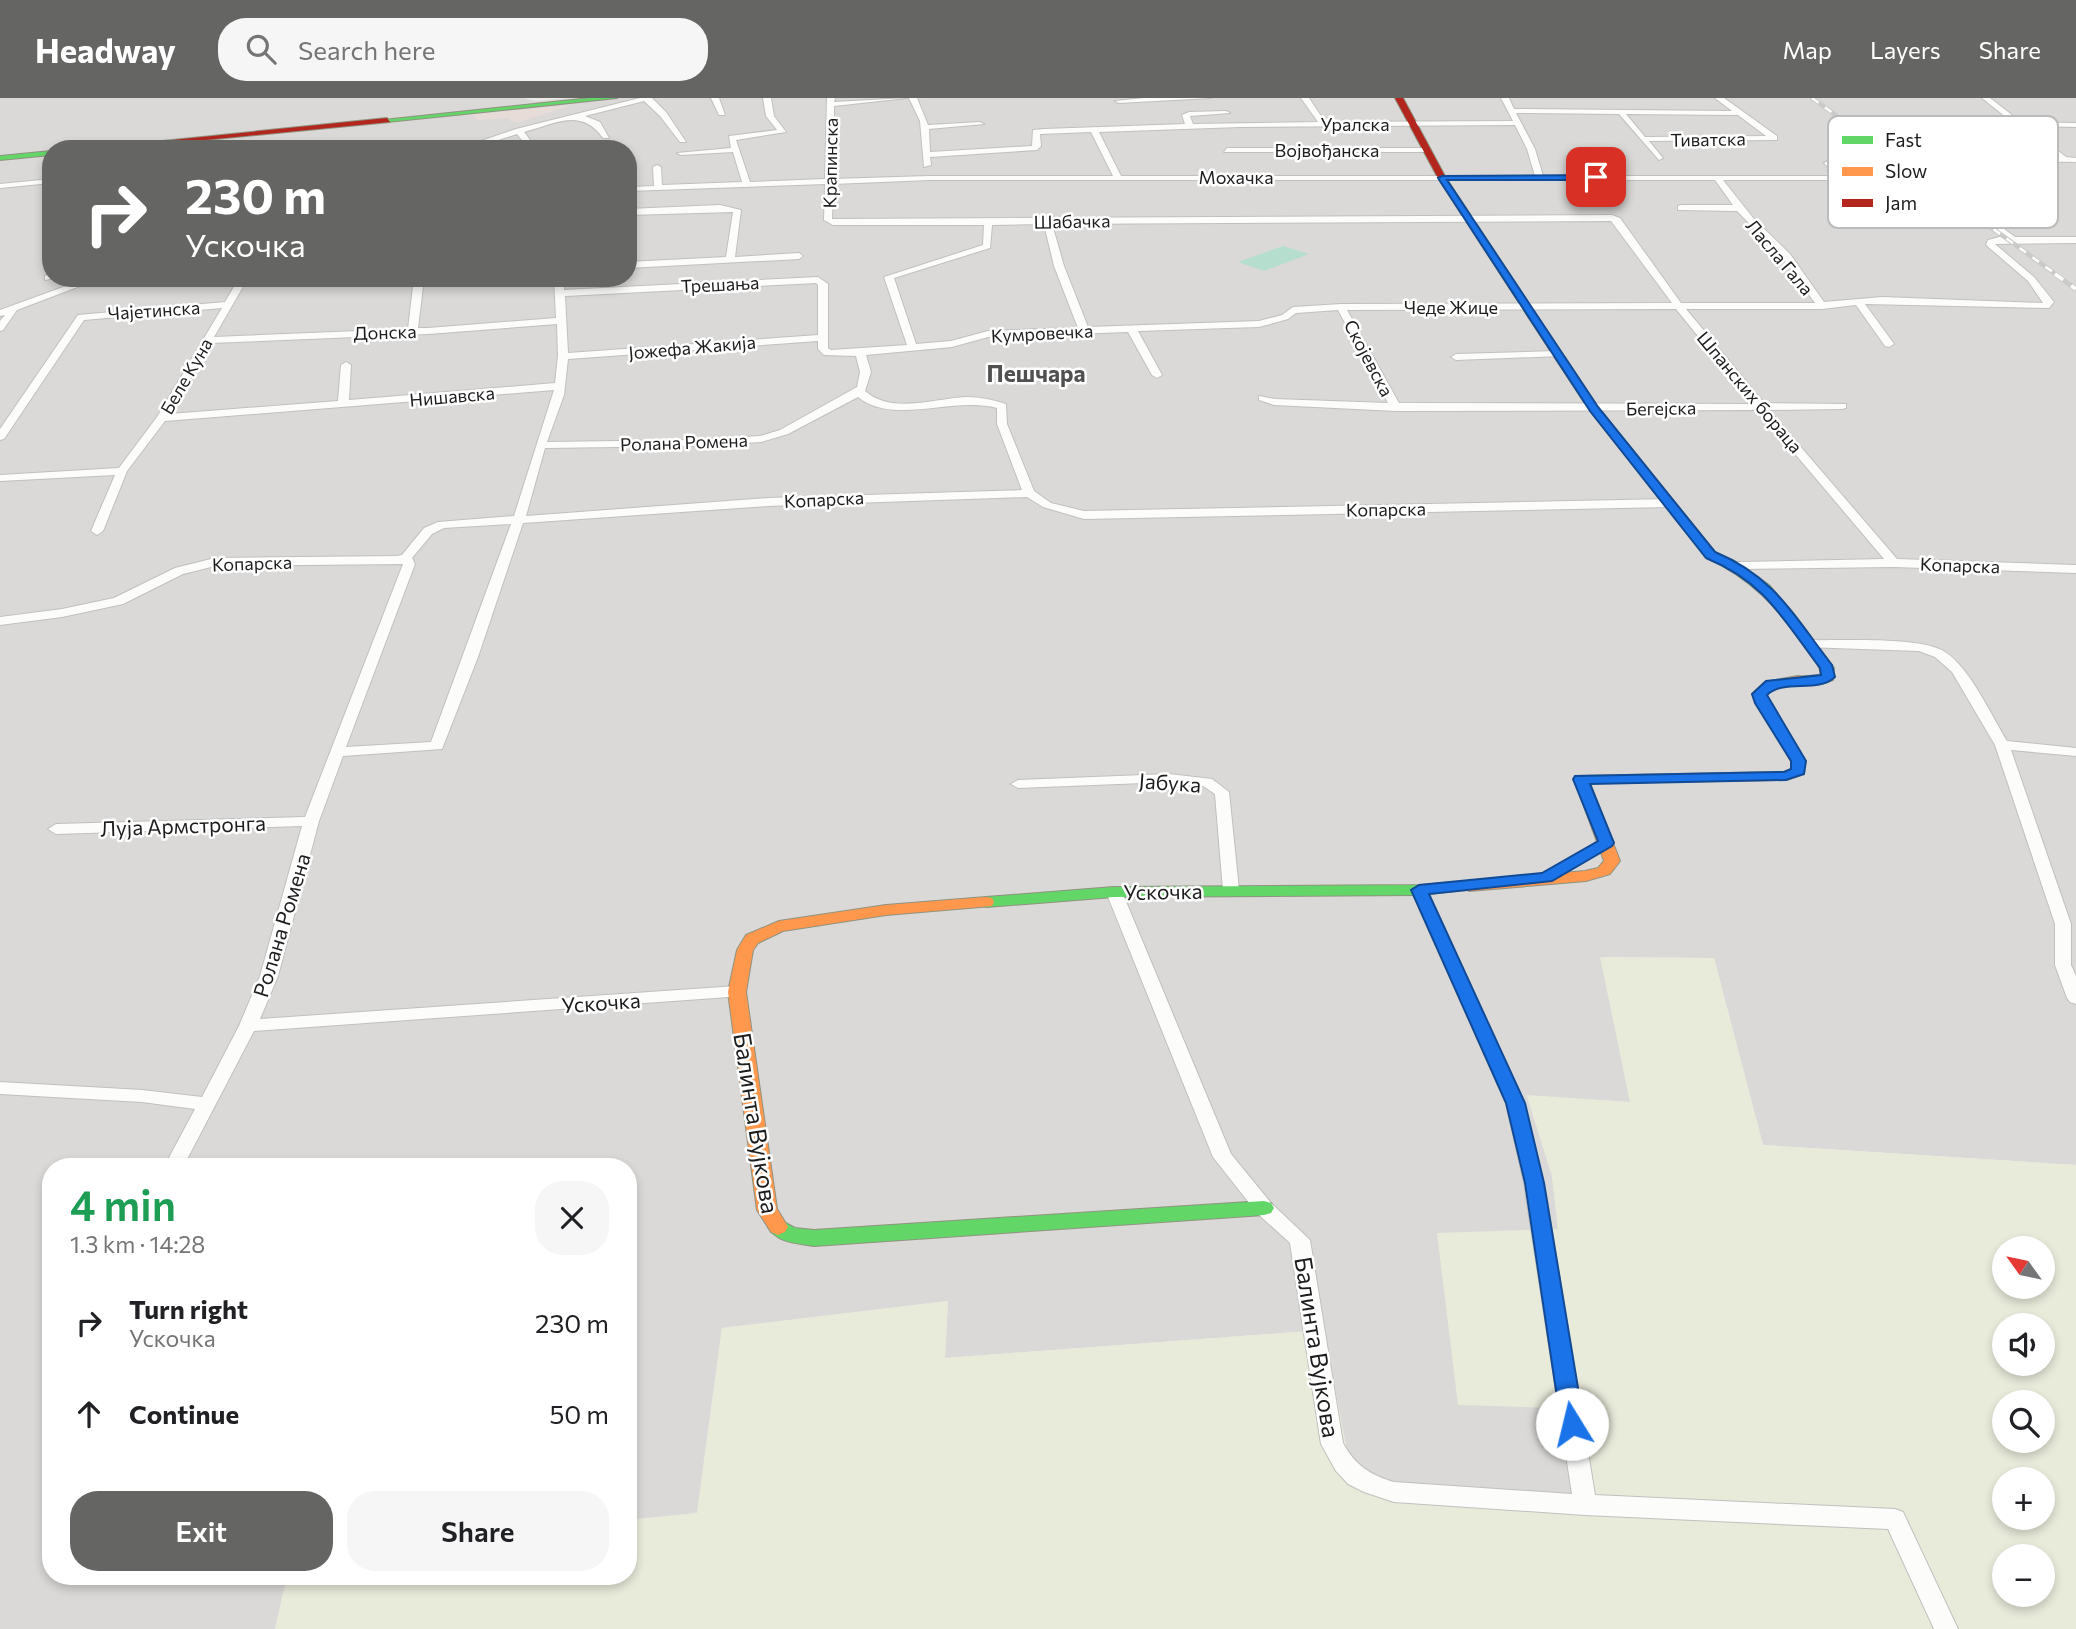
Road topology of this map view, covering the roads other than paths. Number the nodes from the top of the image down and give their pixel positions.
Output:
1 (715, 98) edge
2 (767, 98) edge
3 (903, 98) edge
4 (913, 98) edge
5 (1207, 98) edge
6 (1305, 98) edge
7 (1399, 98) edge
8 (1505, 98) edge
9 (1719, 98) edge
10 (1986, 98) edge
11 (606, 99) edge
12 (647, 99) edge
13 (831, 101) edge
14 (518, 102) edge
15 (1119, 102) edge
16 (1619, 110) junction
17 (1511, 111) junction
18 (969, 112) dead end
19 (722, 113) dead end
20 (1226, 113) dead end
21 (1740, 113) junction
22 (1130, 116) dead end
23 (2010, 116) edge
24 (580, 117) junction
25 (1519, 123) junction
26 (1323, 124) junction
27 (1414, 124) junction
28 (2058, 125) edge
29 (2076, 125) edge
30 (925, 127) junction
31 (1137, 127) junction
32 (1190, 127) junction
33 (1220, 127) junction
34 (1094, 130) junction
35 (519, 131) junction
36 (606, 136) dead end
37 (1642, 139) junction
38 (177, 140) edge
39 (490, 140) edge
40 (526, 140) edge
41 (683, 140) dead end
42 (734, 150) junction
43 (1427, 150) junction
44 (681, 153) dead end
45 (42, 154) edge
46 (926, 155) junction
47 (2058, 155) edge
48 (0, 158) edge
49 (1659, 158) dead end
50 (2058, 159) edge
51 (2063, 159) junction
52 (2076, 160) edge
53 (1230, 163) junction
54 (657, 167) dead end
55 (1539, 177) junction
56 (929, 178) junction
57 (1118, 178) junction
58 (1442, 178) junction
59 (1717, 178) junction
60 (1828, 179) edge
61 (830, 180) junction
62 (42, 182) edge
63 (746, 183) junction
64 (0, 186) edge
65 (658, 187) junction
66 (637, 188) edge
67 (1682, 208) dead end
68 (1738, 208) junction
69 (1307, 209) dead end
70 (637, 212) edge
71 (1466, 217) junction
72 (1612, 218) joint
73 (1308, 219) junction
74 (1047, 221) junction
75 (988, 222) junction
76 (836, 223) joint
77 (1997, 228) edge
78 (2014, 240) junction
79 (2076, 240) edge
80 (800, 257) dead end
81 (730, 260) junction
82 (637, 265) edge
83 (72, 287) edge
84 (238, 287) edge
85 (418, 287) edge
86 (560, 287) edge
87 (560, 293) junction
88 (1858, 301) junction
89 (227, 305) junction
90 (1822, 306) junction
91 (1342, 307) junction
92 (1526, 307) junction
93 (1679, 307) junction
94 (14, 308) junction
95 (0, 313) edge
96 (561, 321) junction
97 (0, 328) edge
98 (413, 330) junction
99 (1084, 330) junction
100 (1132, 330) junction
101 (821, 338) junction
102 (208, 340) junction
103 (1889, 344) dead end
104 (912, 346) junction
105 (860, 353) junction
106 (1557, 354) junction
107 (563, 356) junction
108 (1456, 357) dead end
109 (346, 365) dead end
110 (1157, 375) dead end
111 (561, 386) junction
112 (859, 391) junction
113 (1263, 398) dead end
114 (343, 405) junction
115 (1842, 406) dead end
116 (1761, 407) junction
117 (1396, 408) junction
118 (1594, 409) junction
119 (162, 418) junction
120 (0, 437) edge
121 (540, 444) junction
122 (122, 471) junction
123 (0, 478) edge
124 (1029, 493) junction
125 (1669, 503) junction
126 (519, 518) junction
127 (97, 531) dead end
128 (406, 558) junction
129 (1802, 564) junction
130 (1893, 564) junction
131 (1738, 566) junction
132 (2076, 569) edge
133 (1756, 580) junction
134 (0, 621) edge
135 (1810, 644) junction
136 (2002, 745) junction
137 (338, 752) junction
138 (2076, 752) edge
139 (1018, 784) dead end
140 (312, 821) junction
141 (55, 829) dead end
142 (1606, 843) junction
143 (1546, 877) junction
144 (1231, 890) junction
145 (1419, 890) junction
146 (1114, 892) junction
147 (737, 992) junction
148 (2076, 998) edge
149 (248, 1026) junction
150 (0, 1088) edge
151 (208, 1104) junction
152 (179, 1158) edge
153 (1264, 1208) junction
154 (1585, 1504) junction
155 (1946, 1629) edge

1 - 19 street
2 - 42 street
3 - 13 street
4 - 30 street
5 - 15 street
6 - 26 street
7 - 27 street
8 - 17 street
9 - 21 street
10 - 23 street
11 - 14 street
12 - 24 street
12 - 41 street
13 - 61 street, Крапинска
14 - 38 street
16 - 17 street
16 - 21 street
16 - 37 street
17 - 25 street
18 - 30 street
20 - 32 street
21 - 37 street, Тиватска
22 - 31 street
24 - 35 street
24 - 36 street
25 - 27 street, Уралска
25 - 55 street
26 - 27 street, Уралска
26 - 33 street, Уралска
27 - 43 street
28 - 29 street
30 - 46 street
31 - 32 street, Уралска
31 - 34 street, Уралска
32 - 33 street, Уралска
33 - 53 street
34 - 46 street, Уралска
34 - 57 street
35 - 39 street
35 - 40 street
37 - 49 street
42 - 44 street
42 - 63 street
43 - 53 street, Војвођанска
43 - 58 street
45 - 48 street
46 - 56 street
47 - 51 street
50 - 51 street
51 - 52 street
53 - 57 street, Мохачка
53 - 58 street, Мохачка
54 - 65 street
55 - 58 street, Мохачка
55 - 59 street, Мохачка
56 - 57 street, Мохачка
56 - 61 street, Мохачка
58 - 71 street
59 - 60 street, Мохачка
59 - 68 street, Ласла Гала
61 - 63 street, Мохачка
61 - 76 street, Крапинска
62 - 64 street
63 - 65 street, Мохачка
65 - 66 street, Мохачка
67 - 68 street, Ласла Гала
68 - 90 street, Ласла Гала
69 - 73 street
70 - 81 street
71 - 72 street, Шабачка
71 - 73 street, Шабачка
71 - 92 street
72 - 93 street, Шпанских бораца
73 - 74 street, Шабачка
74 - 75 street, Шабачка
74 - 99 street
75 - 76 street, Шабачка
75 - 104 street
77 - 78 street
78 - 79 street
78 - 88 street, Чеде Жице
80 - 81 street
81 - 82 street
83 - 94 street
84 - 89 street, Беле Куна
85 - 98 street
86 - 87 street
87 - 96 street
87 - 101 street, Трешања
88 - 90 street, Чеде Жице
88 - 103 street
89 - 102 street, Беле Куна
89 - 120 street, Чајетинска
90 - 93 street, Чеде Жице
91 - 92 street, Чеде Жице
91 - 100 street, Чеде Жице
91 - 117 street, Скојевска
92 - 93 street, Чеде Жице
92 - 106 street
93 - 116 street, Шпанских бораца
94 - 95 street
94 - 97 street
96 - 98 street, Донска
96 - 107 street
98 - 102 street, Донска
99 - 100 street, Кумровечка
99 - 104 street, Кумровечка
100 - 110 street
101 - 105 street, Кумровечка
101 - 107 street, Јожефа Жакија
102 - 119 street, Беле Куна
104 - 105 street, Кумровечка
105 - 112 street
106 - 108 street
106 - 118 street
107 - 111 street
109 - 114 street
111 - 114 street, Нишавска
111 - 121 street
112 - 121 street, Ролана Ромена
112 - 124 street
113 - 117 street, Бегејска
114 - 119 street, Нишавска
115 - 116 street, Бегејска
116 - 118 street, Бегејска
116 - 130 street, Шпанских бораца
117 - 118 street, Бегејска
118 - 125 street
119 - 122 street, Беле Куна
121 - 126 street
122 - 123 street
122 - 127 street, Беле Куна
124 - 125 street, Копарска
124 - 126 street, Копарска
125 - 131 street
126 - 128 street, Копарска
126 - 137 street
128 - 134 street, Копарска
128 - 137 street, Ролана Ромена
129 - 130 street, Копарска
129 - 131 street, Копарска
129 - 133 street, Копарска
130 - 132 street, Копарска
131 - 133 street
133 - 135 street
135 - 136 street
135 - 142 street
136 - 138 street
136 - 148 street
137 - 140 street, Ролана Ромена
139 - 144 street, Јабука
140 - 141 street, Луја Армстронга
140 - 149 street, Ролана Ромена
142 - 143 street
142 - 143 street, Ускочка
143 - 145 street, Ускочка
144 - 145 street, Ускочка
144 - 146 street, Ускочка
145 - 154 street
146 - 147 street, Ускочка
146 - 153 street
147 - 149 street, Ускочка
147 - 153 street, Балинта Вујкова
149 - 151 street, Ролана Ромена
150 - 151 street
151 - 152 street, Ролана Ромена
153 - 154 street, Балинта Вујкова
154 - 155 street, Балинта Вујкова

